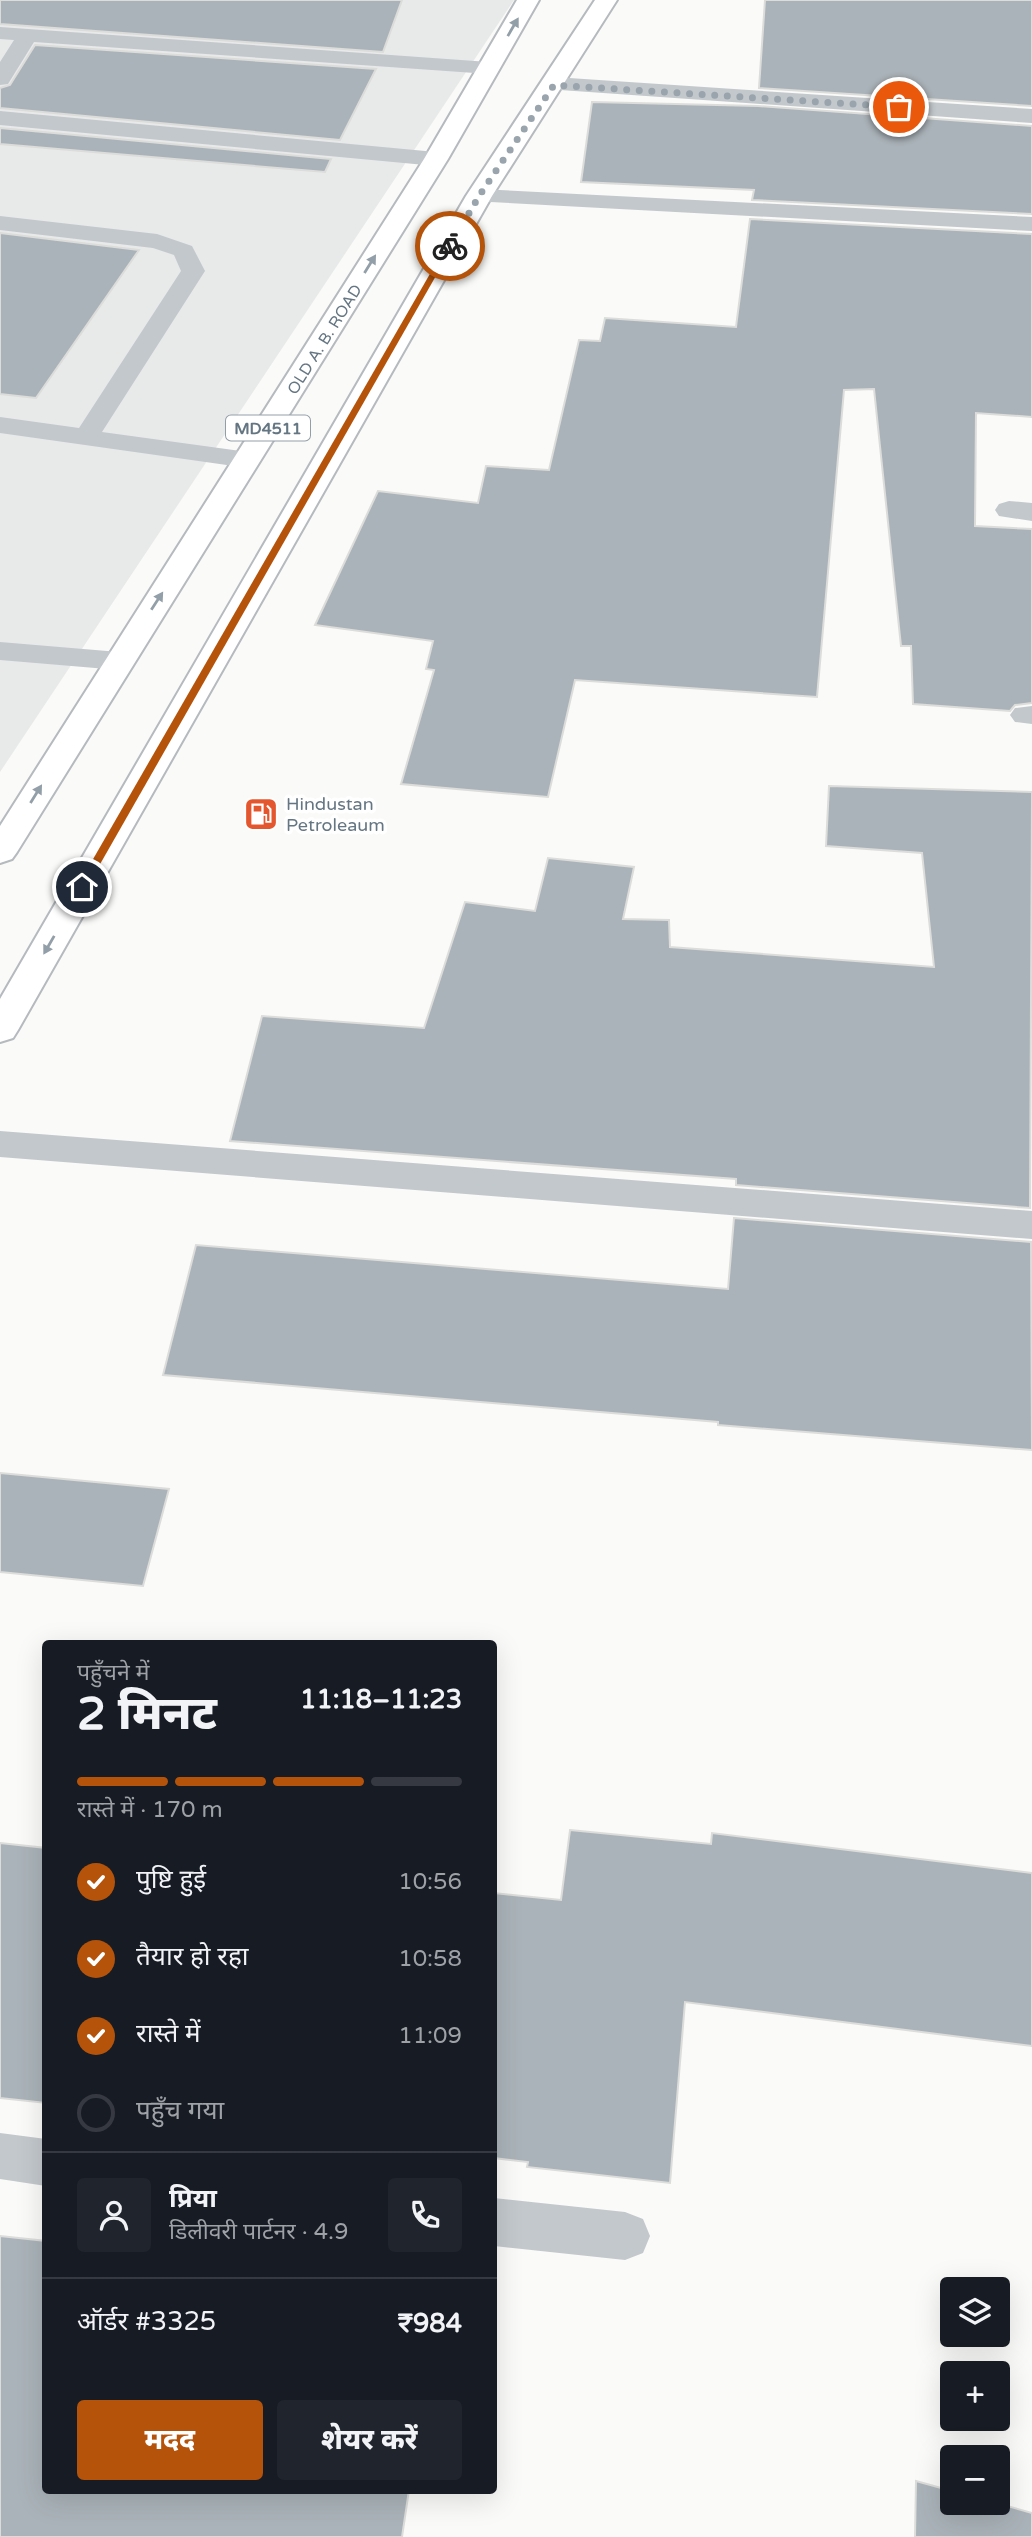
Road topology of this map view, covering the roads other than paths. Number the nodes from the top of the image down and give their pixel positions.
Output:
1 (528, 0) edge
2 (606, 0) edge
3 (0, 33) edge
4 (29, 35) junction
5 (489, 68) junction
6 (0, 79) edge
7 (554, 85) junction
8 (1032, 116) edge
9 (0, 118) edge
10 (436, 159) junction
11 (479, 196) junction
12 (0, 223) edge
13 (1032, 224) edge
14 (0, 425) edge
15 (86, 437) junction
16 (248, 460) junction
17 (0, 651) edge
18 (119, 661) junction
19 (0, 852) edge
20 (0, 1030) edge
21 (0, 1144) edge
22 (1032, 1225) edge
23 (0, 2155) edge
24 (42, 2162) edge
25 (497, 2221) edge
26 (625, 2236) dead end

5 -> 1 main road, OLD A. B. ROAD / MD4511
2 - 7 main road, MD4511
3 - 4 lane
4 - 5 lane
4 - 6 lane
5 - 10 main road, OLD A. B. ROAD / MD4511
7 - 8 street
7 - 11 main road, MD4511
9 - 10 lane
16 -> 10 main road, OLD A. B. ROAD / MD4511
11 - 13 lane
11 -> 20 main road, MD4511
12 - 15 lane
14 - 15 lane
15 - 16 lane
18 -> 16 main road, OLD A. B. ROAD / MD4511
17 - 18 street
19 -> 18 main road, OLD A. B. ROAD / MD4511
21 - 22 street
23 - 24 street
25 - 26 street

